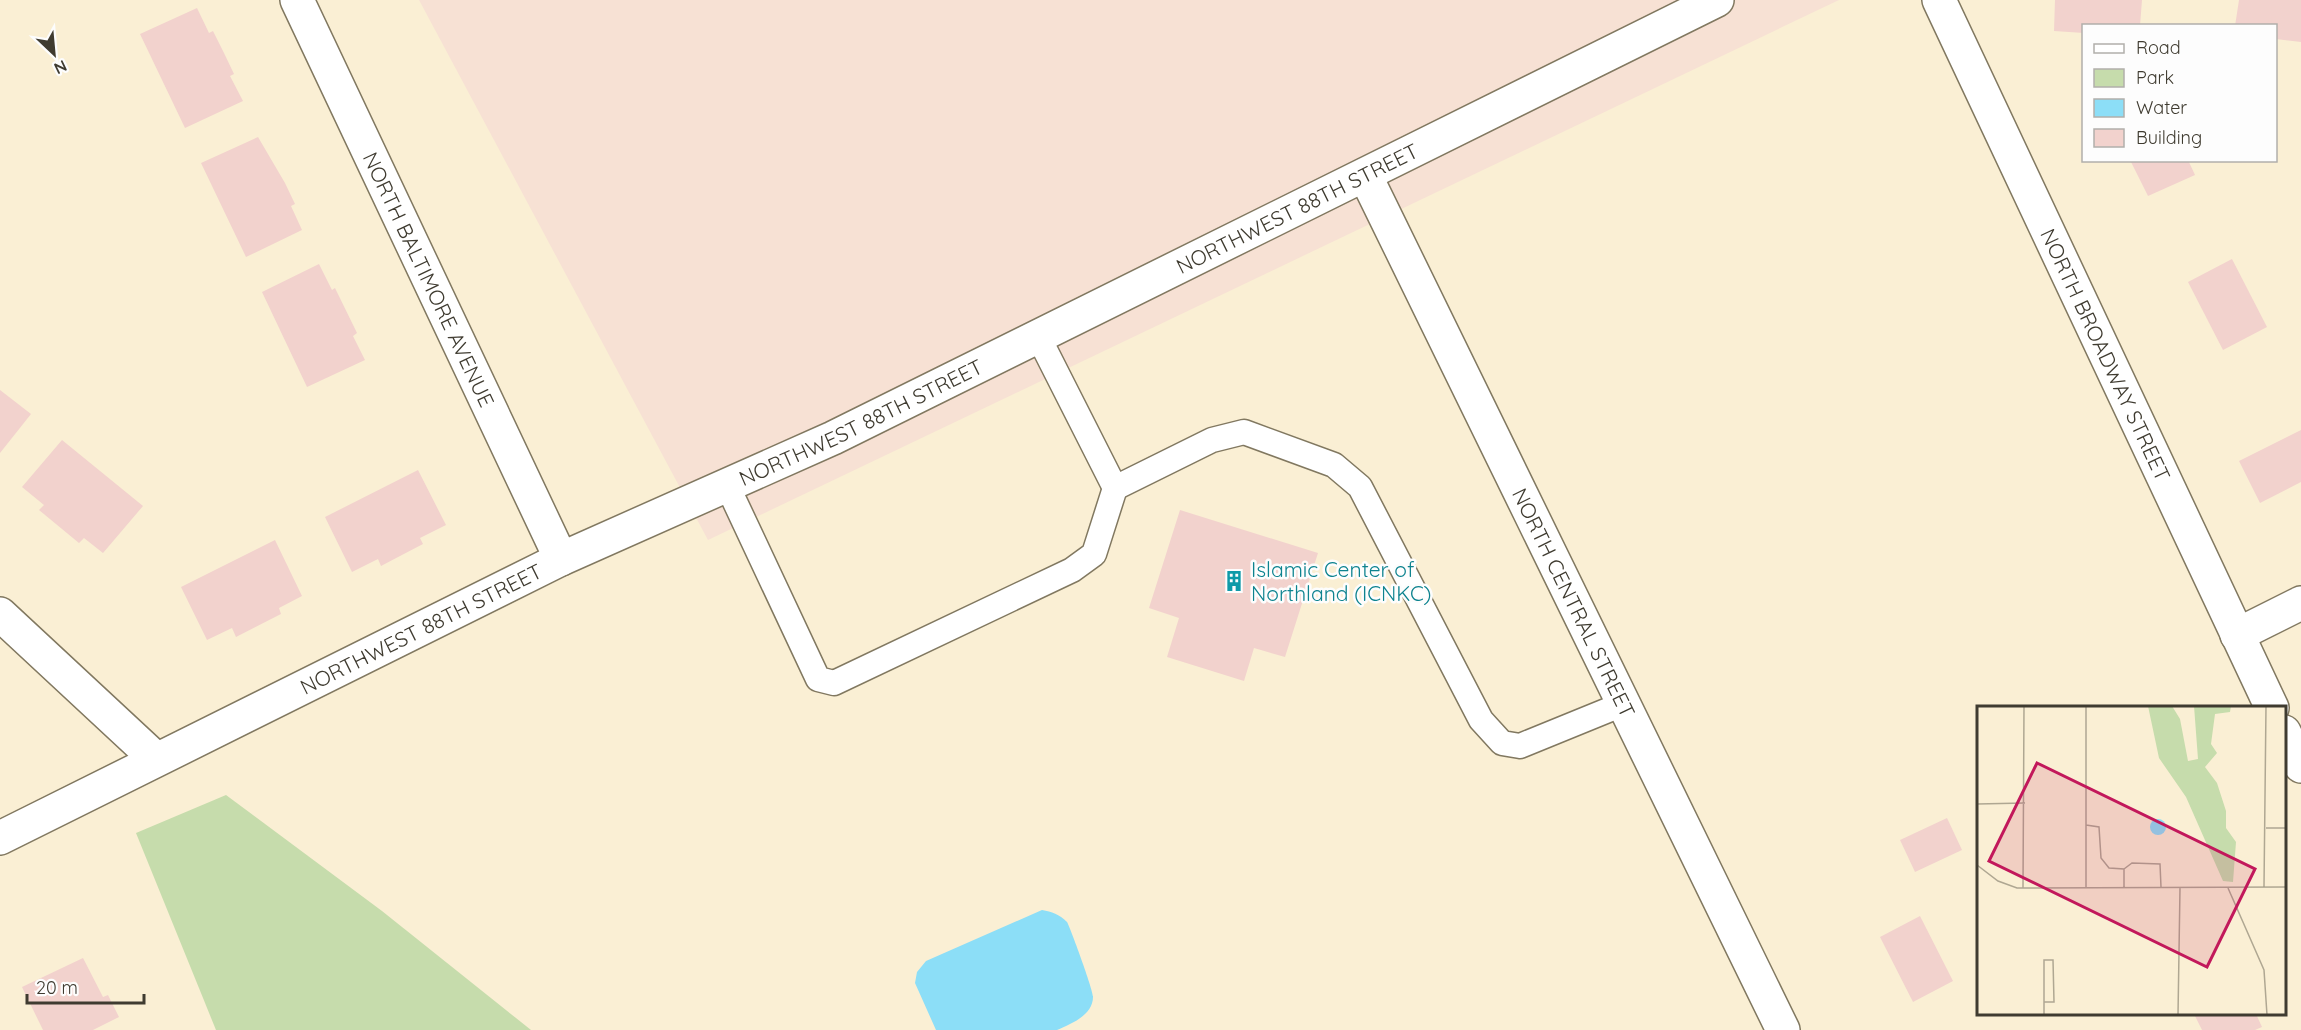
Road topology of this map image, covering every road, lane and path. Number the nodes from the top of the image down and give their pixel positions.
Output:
1 (297, 0) edge
2 (1717, 0) edge
3 (1939, 0) edge
4 (1365, 175) junction
5 (1038, 336) junction
6 (727, 485) junction
7 (1115, 488) junction
8 (561, 559) junction
9 (2301, 603) edge
10 (0, 614) edge
11 (2237, 635) junction
12 (1623, 704) junction
13 (2271, 706) edge
14 (2286, 736) edge
15 (156, 759) junction
16 (2301, 766) edge
17 (0, 838) edge
18 (1783, 1030) edge

1 - 8 street, NORTH BALTIMORE AVENUE
2 - 4 street, NORTHWEST 88TH STREET
3 - 11 street, NORTH BROADWAY STREET
4 - 5 street, NORTHWEST 88TH STREET
4 - 12 street, NORTH CENTRAL STREET
5 - 6 street, NORTHWEST 88TH STREET
5 - 7 lane
6 - 7 lane
6 - 8 street, NORTHWEST 88TH STREET
7 - 12 lane
8 - 15 street, NORTHWEST 88TH STREET
9 - 11 street
10 - 15 street
11 - 13 street, NORTH BROADWAY STREET
12 - 18 street, NORTH CENTRAL STREET
14 - 16 street
15 - 17 street, NORTHWEST 88TH STREET

